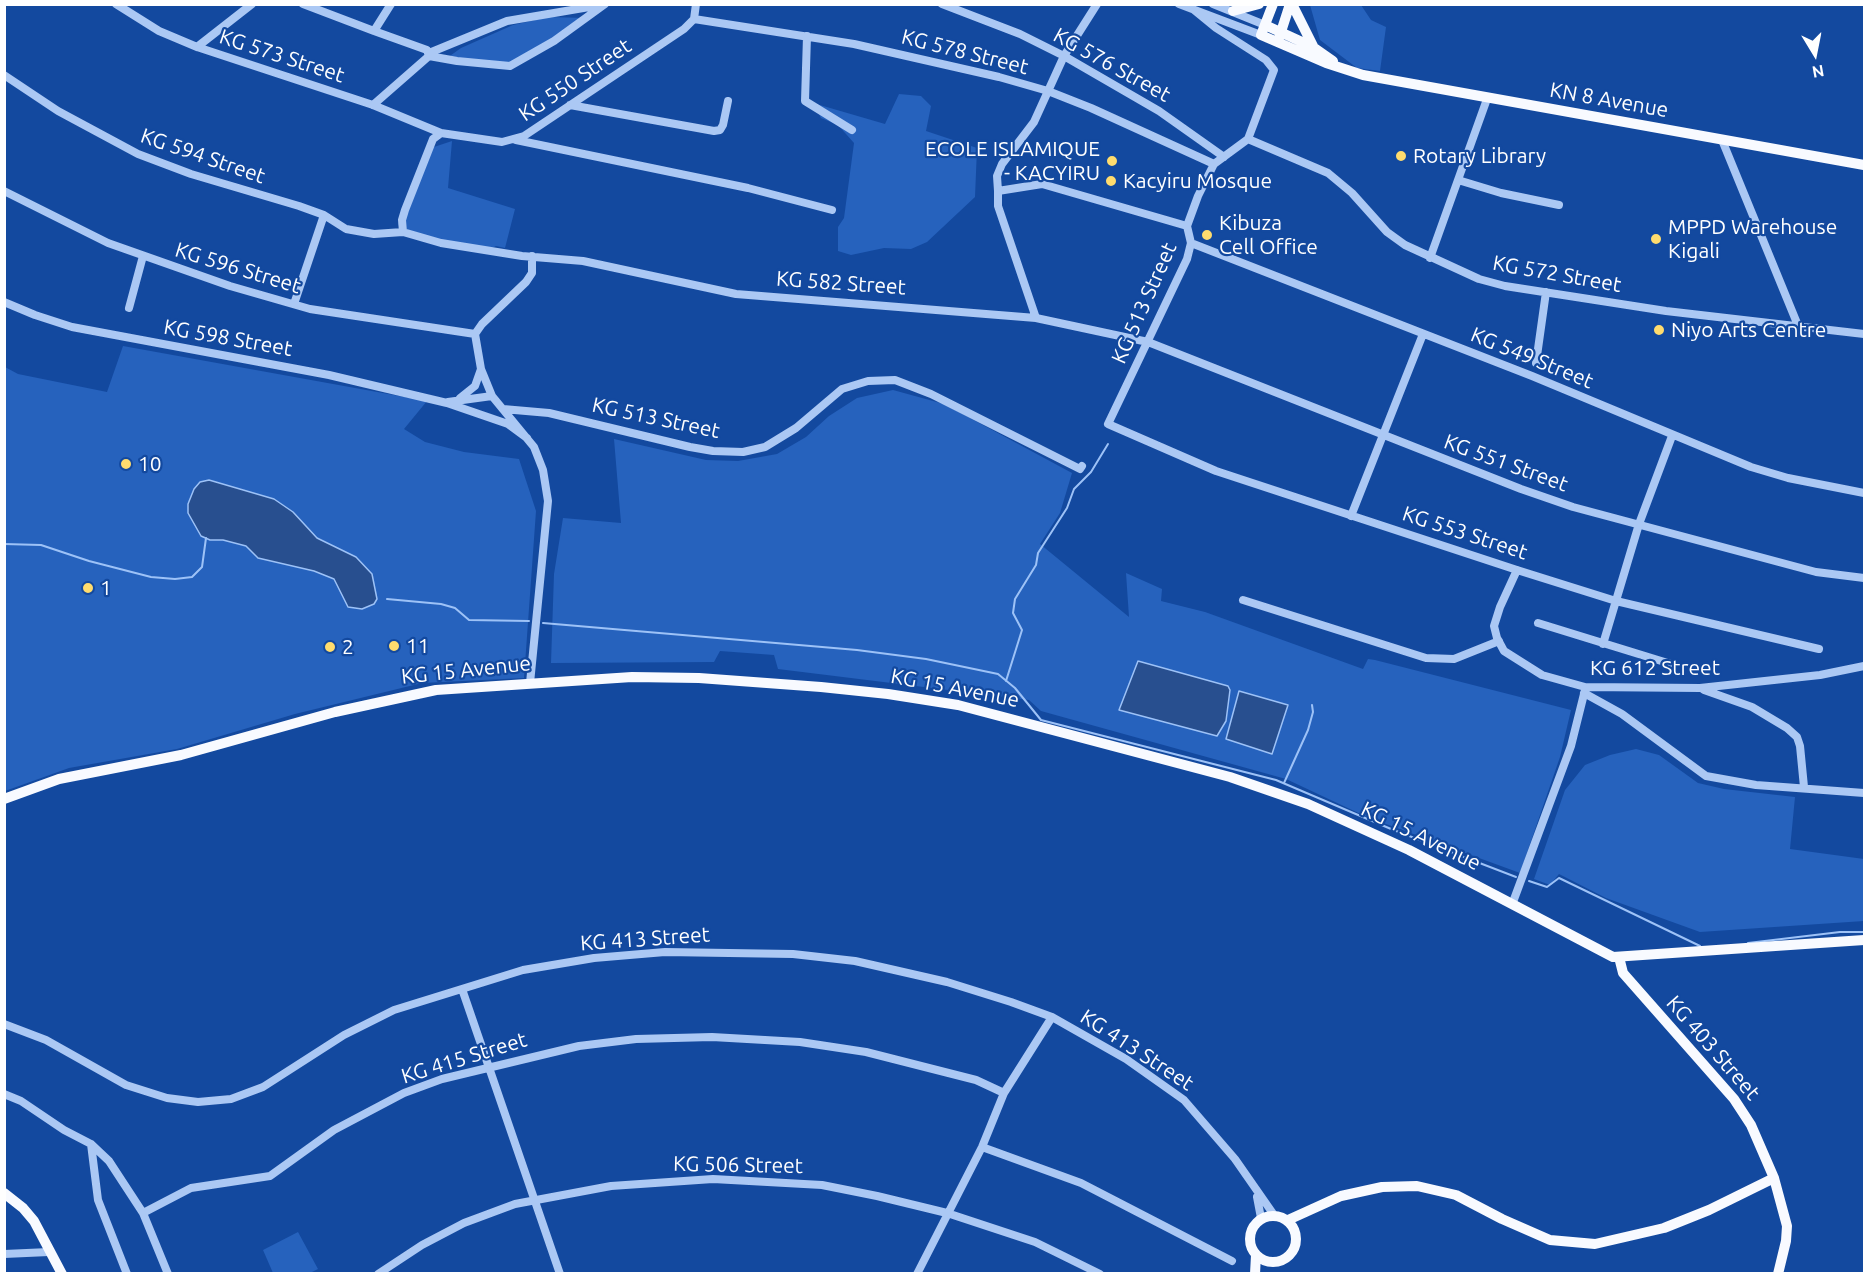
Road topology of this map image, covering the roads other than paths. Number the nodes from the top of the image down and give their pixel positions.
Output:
1 (116, 4) edge
2 (252, 4) edge
3 (303, 4) edge
4 (391, 4) edge
5 (604, 4) edge
6 (696, 4) edge
7 (942, 4) edge
8 (1097, 4) edge
9 (1179, 4) edge
10 (1213, 4) edge
11 (1259, 4) edge
12 (1273, 4) edge
13 (1291, 4) edge
14 (1194, 10) junction
15 (1233, 11) junction
16 (694, 19) junction
17 (1263, 30) junction
18 (374, 31) junction
19 (807, 36) junction
20 (1279, 36) junction
21 (1313, 46) junction
22 (197, 47) junction
23 (429, 54) junction
24 (1064, 56) junction
25 (1348, 71) junction
26 (4, 75) edge
27 (1048, 91) junction
28 (1487, 99) junction
29 (728, 101) dead end
30 (374, 105) junction
31 (570, 105) junction
32 (852, 130) dead end
33 (441, 133) junction
34 (1248, 139) junction
35 (515, 140) junction
36 (1722, 140) junction
37 (1224, 157) junction
38 (1214, 164) junction
39 (1864, 165) edge
40 (1458, 180) junction
41 (4, 191) edge
42 (999, 191) junction
43 (1559, 205) dead end
44 (832, 210) dead end
45 (324, 215) junction
46 (1187, 226) junction
47 (403, 232) junction
48 (1191, 243) junction
49 (143, 256) junction
50 (532, 256) junction
51 (1430, 258) junction
52 (1546, 292) junction
53 (4, 302) edge
54 (294, 304) junction
55 (129, 308) dead end
56 (1036, 318) junction
57 (1799, 328) junction
58 (475, 334) junction
59 (1423, 334) junction
60 (1864, 334) edge
61 (1148, 342) junction
62 (1536, 363) dead end
63 (481, 369) junction
64 (492, 396) junction
65 (452, 402) junction
66 (503, 409) junction
67 (475, 411) junction
68 (1108, 424) joint
69 (1383, 436) junction
70 (1672, 436) junction
71 (527, 438) junction
72 (1082, 466) dead end
73 (1864, 493) edge
74 (1352, 516) junction
75 (1639, 524) junction
76 (1517, 570) junction
77 (1864, 578) edge
78 (1243, 600) dead end
79 (1616, 601) junction
80 (1538, 623) dead end
81 (1499, 641) junction
82 (1603, 644) junction
83 (1819, 650) dead end
84 (1671, 663) dead end
85 (1864, 666) edge
86 (530, 683) junction
87 (1700, 688) junction
88 (1585, 690) junction
89 (1804, 787) junction
90 (1864, 793) edge
91 (4, 799) edge
92 (1513, 902) junction
93 (1864, 940) edge
94 (1619, 957) junction
95 (462, 989) junction
96 (1052, 1017) junction
97 (4, 1024) edge
98 (489, 1067) junction
99 (1004, 1093) junction
100 (4, 1094) edge
101 (91, 1144) junction
102 (981, 1147) junction
103 (1774, 1178) junction
104 (4, 1193) edge
105 (1257, 1194) junction
106 (536, 1200) junction
107 (1308, 1211) junction
108 (143, 1213) junction
109 (947, 1213) junction
110 (1274, 1215) junction
111 (1261, 1218) junction
112 (1288, 1220) junction
113 (1295, 1231) junction
114 (49, 1252) junction
115 (4, 1254) edge
116 (1256, 1255) junction
117 (1232, 1261) dead end
118 (1267, 1261) junction
119 (62, 1274) edge
120 (127, 1274) edge
121 (168, 1274) edge
122 (378, 1274) edge
123 (560, 1274) edge
124 (917, 1274) edge
125 (1100, 1274) edge
126 (1255, 1274) edge
127 (1778, 1274) edge

1 - 22 street, KG 573 Street
2 - 22 street
3 - 18 street
4 - 18 street
5 - 23 street
5 - 23 street
6 - 16 street
7 - 24 street, KG 576 Street
8 - 24 street
9 - 14 street
10 - 15 street
11 - 15 main road
12 - 17 main road
13 - 20 main road
13 - 21 main road
14 - 17 street
14 - 34 street
15 - 17 street
16 - 19 street, KG 578 Street
16 - 31 street, KG 550 Street
17 - 20 main road
18 - 23 street
19 - 27 street, KG 578 Street
19 - 32 street
20 - 21 main road, KN 8 Avenue
20 - 25 main road, KN 8 Avenue
21 - 25 main road, KN 8 Avenue
22 - 30 street, KG 573 Street
23 - 30 street
24 - 27 street
24 - 37 street, KG 576 Street
25 - 28 main road, KN 8 Avenue
26 - 45 street, KG 594 Street
27 - 38 street, KG 578 Street
27 - 42 street
28 - 36 main road, KN 8 Avenue
28 - 40 street
29 - 31 street
30 - 33 street, KG 573 Street
31 - 35 street, KG 550 Street
33 - 35 street, KG 550 Street
33 - 47 street
34 - 37 street
34 - 51 street, KG 572 Street
35 - 44 street
36 - 39 main road, KN 8 Avenue
36 - 57 street
37 - 38 street
38 - 46 street, KG 513 Street
40 - 43 street
40 - 51 street
41 - 49 street, KG 596 Street
42 - 46 street
42 - 56 street
45 - 47 street, KG 594 Street
45 - 54 street
46 - 48 street, KG 513 Street
47 - 50 street
48 - 59 street, KG 549 Street
48 - 61 street, KG 513 Street
49 - 54 street, KG 596 Street
49 - 55 street
50 - 56 street, KG 582 Street
50 - 58 street
51 - 52 street, KG 572 Street
52 - 57 street, KG 572 Street
52 - 62 street
53 - 65 street, KG 598 Street
54 - 58 street, KG 596 Street
56 - 61 street, KG 582 Street
57 - 60 street, KG 572 Street
58 - 63 street
59 - 69 street
59 - 70 street, KG 549 Street
61 - 68 street, KG 513 Street
61 - 69 street, KG 551 Street
63 - 64 street
63 - 65 street
64 - 65 street, KG 598 Street
64 - 66 street
64 - 67 street
65 - 67 street, KG 598 Street
66 - 71 street
66 - 72 street, KG 513 Street
67 - 71 street, KG 598 Street
68 - 74 street, KG 553 Street
69 - 74 street
69 - 75 street, KG 551 Street
70 - 73 street, KG 549 Street
70 - 75 street
71 - 86 street
74 - 76 street, KG 553 Street
75 - 77 street, KG 551 Street
75 - 79 street
76 - 79 street, KG 553 Street
76 - 81 street
78 - 81 street
79 - 82 street
79 - 83 street, KG 553 Street
80 - 82 street
81 - 88 street, KG 612 Street
82 - 84 street
85 - 87 street, KG 612 Street
86 - 91 main road, KG 15 Avenue
86 - 92 main road, KG 15 Avenue
87 - 88 street, KG 612 Street
87 - 89 street
88 - 89 street
88 - 92 street
89 - 90 street
92 - 94 main road, KG 15 Avenue
93 - 94 main road, KG 15 Avenue
94 - 103 main road, KG 403 Street
95 - 96 street, KG 413 Street
95 - 97 street, KG 413 Street
95 - 98 street
96 - 99 street
96 - 105 street, KG 413 Street
98 - 99 street, KG 415 Street
98 - 106 street
98 - 108 street, KG 415 Street
99 - 102 street
100 - 101 street
101 - 108 street
101 - 120 street
102 - 109 street
102 - 117 street
103 - 107 main road
103 - 127 main road, KG 403 Street
104 - 114 main road
105 - 110 street, KG 413 Street
105 - 111 street, KG 413 Street
106 - 109 street, KG 506 Street
106 - 122 street, KG 506 Street
106 - 123 street
107 - 112 main road
107 - 113 main road
108 - 121 street
109 - 124 street
109 - 125 street, KG 506 Street
110 - 111 main road
110 - 112 main road
111 - 116 main road
112 - 113 main road
113 - 118 main road
114 - 115 street
114 - 119 main road
116 - 118 main road
116 - 126 main road
118 - 126 main road

